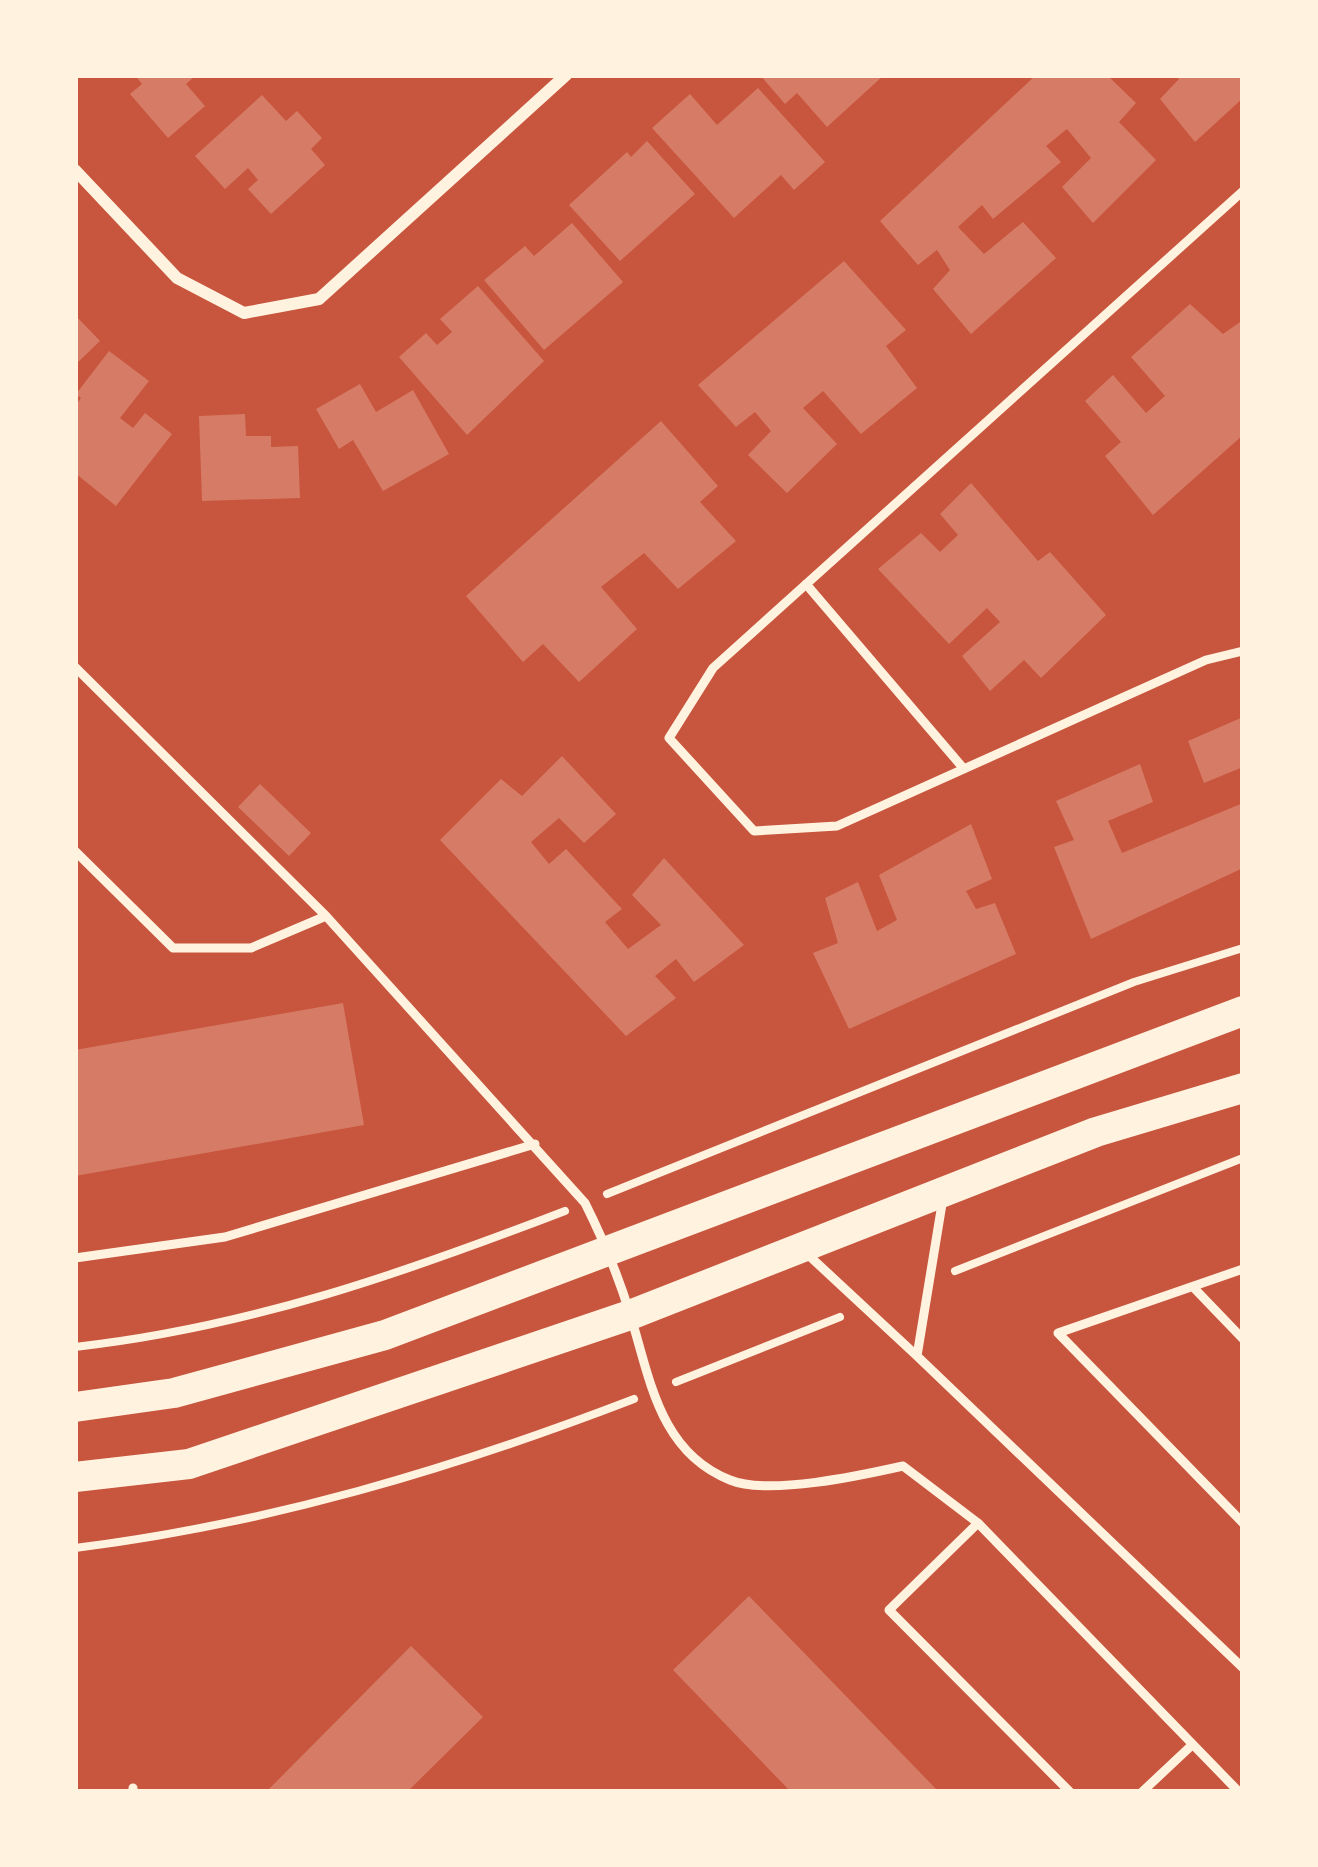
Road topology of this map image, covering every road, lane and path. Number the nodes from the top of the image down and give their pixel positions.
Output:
1 (566, 75) edge
2 (75, 170) edge
3 (1243, 190) edge
4 (806, 584) junction
5 (1243, 651) edge
6 (75, 667) edge
7 (964, 769) junction
8 (75, 850) edge
9 (326, 916) junction
10 (1243, 948) edge
11 (1243, 1011) edge
12 (1243, 1088) edge
13 (535, 1144) junction
14 (1243, 1158) edge
15 (1196, 1176) dead end
16 (944, 1192) junction
17 (586, 1203) junction
18 (800, 1248) junction
19 (609, 1252) junction
20 (75, 1258) edge
21 (1243, 1269) edge
22 (1193, 1286) junction
23 (630, 1315) junction
24 (1243, 1339) edge
25 (75, 1347) edge
26 (917, 1356) junction
27 (651, 1392) junction
28 (75, 1407) edge
29 (75, 1478) edge
30 (978, 1523) junction
31 (1243, 1523) edge
32 (75, 1548) edge
33 (1243, 1668) edge
34 (1192, 1745) junction
35 (1070, 1792) edge
36 (1142, 1792) edge
37 (1239, 1792) edge

1 - 2 street
3 - 4 lane
4 - 7 lane
4 - 7 lane
5 - 7 lane
6 - 9 lane
8 - 9 lane
9 - 13 lane
10 - 17 path
11 - 19 main road
12 - 16 main road
13 - 17 lane
13 - 20 lane
14 - 15 path
16 - 18 main road
16 - 26 lane
17 - 19 lane
17 - 25 path
18 - 23 main road
18 - 26 lane
19 - 23 lane
19 - 28 main road
21 - 22 lane
22 - 24 lane
22 - 31 lane
23 - 27 lane
23 - 29 main road
26 - 33 lane
27 - 30 lane
27 - 32 path
30 - 34 lane
30 - 35 lane
34 - 36 lane
34 - 37 lane

